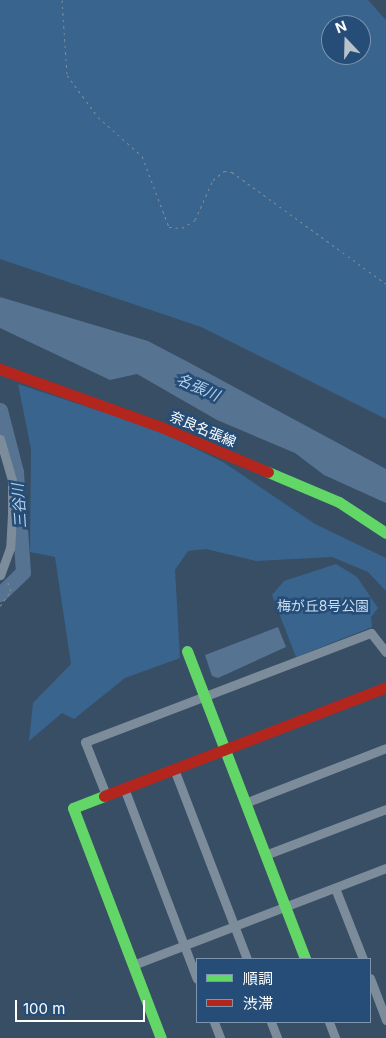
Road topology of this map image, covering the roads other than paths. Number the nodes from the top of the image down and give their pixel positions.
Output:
1 (1, 370) edge
2 (0, 439) edge
3 (3, 456) edge
4 (386, 533) edge
5 (0, 575) edge
6 (187, 651) dead end
7 (386, 652) edge
8 (386, 688) edge
9 (204, 697) junction
10 (386, 748) edge
11 (225, 750) junction
12 (174, 769) junction
13 (124, 788) junction
14 (106, 795) junction
15 (245, 802) junction
16 (386, 808) edge
17 (265, 855) junction
18 (386, 870) edge
19 (335, 888) junction
20 (285, 908) junction
21 (234, 927) junction
22 (185, 946) junction
23 (247, 958) edge
24 (305, 958) edge
25 (363, 958) edge
26 (133, 965) junction
27 (196, 976) edge
28 (371, 981) edge
29 (386, 1020) edge
30 (214, 1023) edge
31 (271, 1023) edge
32 (329, 1023) edge
33 (162, 1038) edge
34 (220, 1038) edge
35 (277, 1038) edge
36 (335, 1038) edge

1 - 4 street, 奈良名張線
2 - 3 street
3 - 5 street
6 - 9 street
7 - 9 street
8 - 11 street
9 - 11 street
9 - 14 street
10 - 15 street
11 - 12 street
11 - 15 street
12 - 13 street
12 - 21 street
13 - 14 street
13 - 22 street
14 - 26 street
15 - 17 street
16 - 17 street
17 - 20 street
18 - 19 street
19 - 20 street
19 - 25 street
20 - 21 street
20 - 24 street
21 - 22 street
21 - 23 street
22 - 26 street
22 - 27 street
26 - 33 street
28 - 29 street
30 - 34 street
31 - 35 street
32 - 36 street

